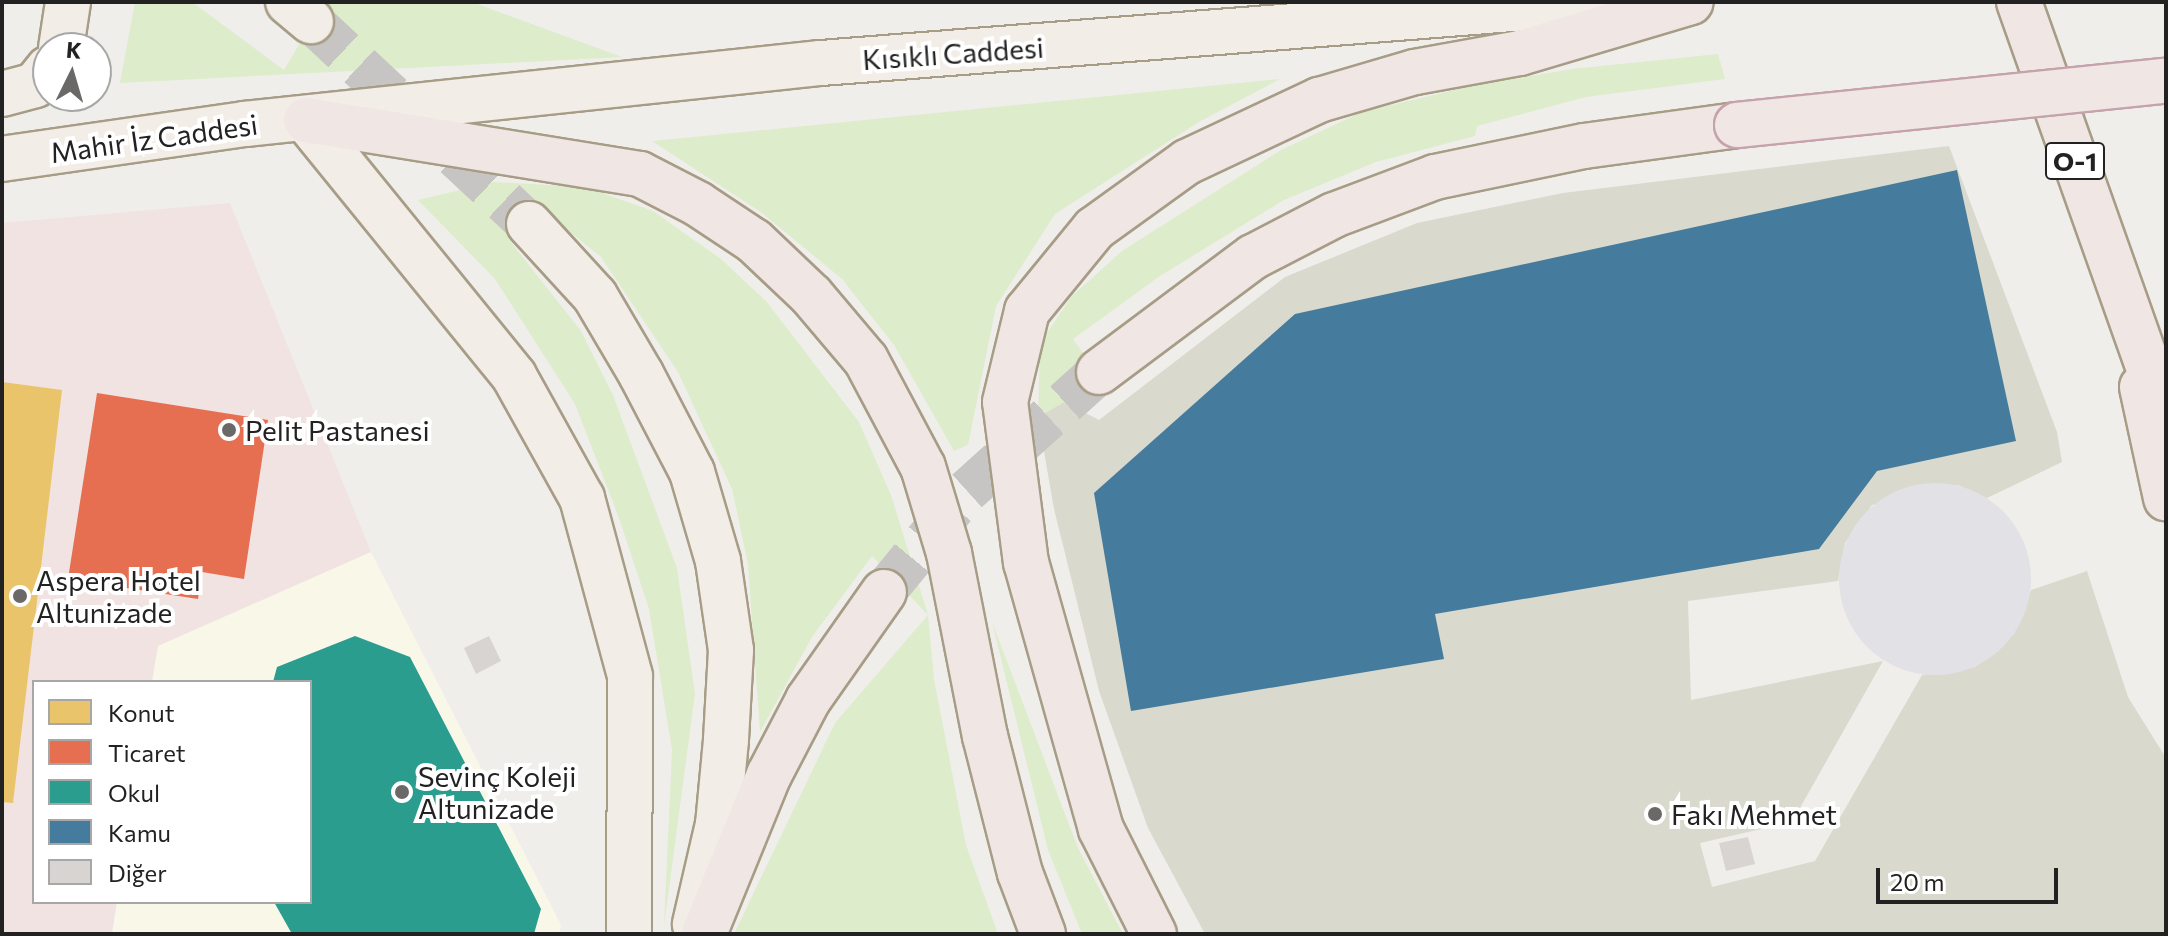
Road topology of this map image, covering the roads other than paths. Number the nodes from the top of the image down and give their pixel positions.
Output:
1 (68, 2) edge
2 (1602, 2) edge
3 (1691, 2) edge
4 (2019, 2) edge
5 (63, 32) edge
6 (2166, 81) edge
7 (32, 86) edge
8 (2, 94) edge
9 (306, 120) junction
10 (2, 159) edge
11 (529, 224) tunnel mouth
12 (2129, 322) junction
13 (1099, 372) tunnel mouth
14 (2166, 417) edge
15 (2166, 498) edge
16 (884, 592) tunnel mouth
17 (629, 934) edge
18 (693, 934) edge
19 (704, 934) edge
20 (1043, 934) edge
21 (1154, 934) edge

1 - 5 main road
2 - 9 main road, Kısıklı Caddesi
3 - 21 highway
4 - 12 highway, O-1
6 - 13 highway, bridge
7 - 8 main road
9 - 10 main road, Mahir İz Caddesi
9 - 17 main road
9 - 20 highway
11 - 18 main road
12 - 14 highway, O-1
12 - 15 highway
16 - 19 highway

